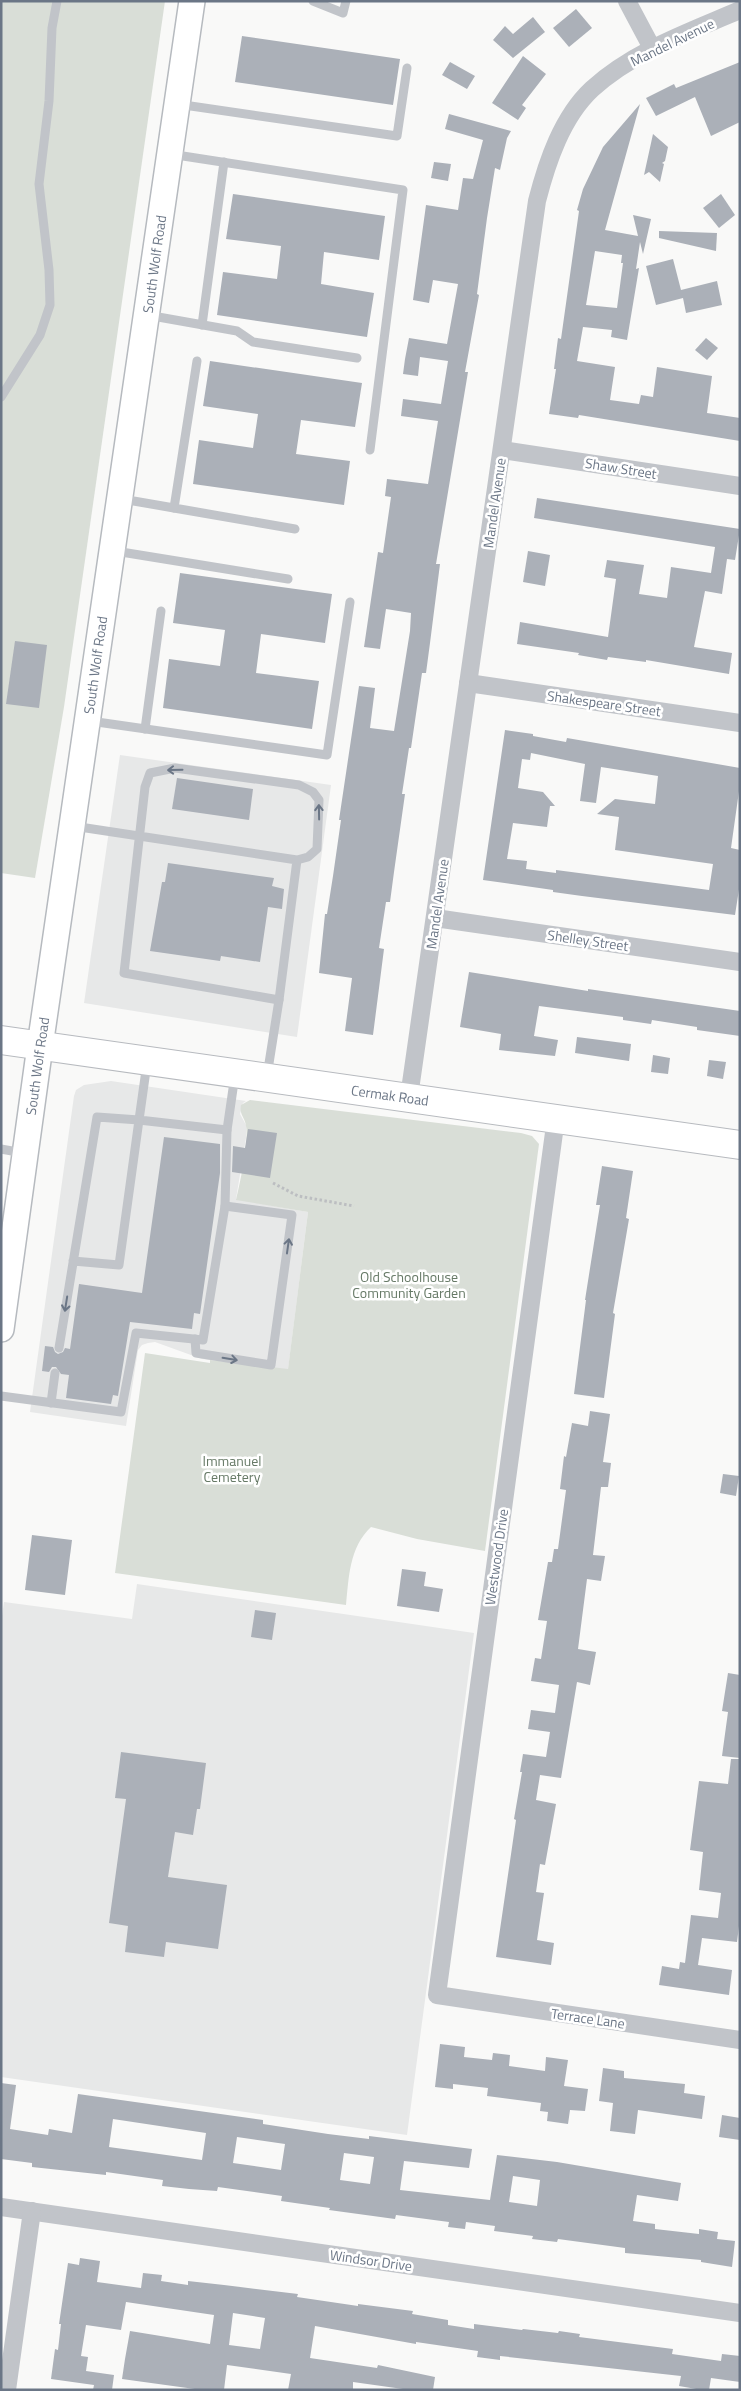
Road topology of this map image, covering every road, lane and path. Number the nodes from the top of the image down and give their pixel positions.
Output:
1 (57, 1) edge
2 (192, 1) edge
3 (313, 1) edge
4 (346, 1) edge
5 (627, 1) edge
6 (740, 10) edge
7 (652, 48) junction
8 (407, 68) dead end
9 (177, 104) junction
10 (170, 154) junction
11 (224, 162) junction
12 (146, 315) junction
13 (202, 325) junction
14 (357, 358) dead end
15 (197, 361) dead end
16 (1, 397) edge
17 (370, 450) dead end
18 (502, 450) junction
19 (740, 486) edge
20 (120, 499) junction
21 (174, 508) junction
22 (295, 529) dead end
23 (112, 551) junction
24 (288, 579) dead end
25 (350, 602) dead end
26 (161, 611) dead end
27 (468, 683) junction
28 (87, 721) junction
29 (740, 723) edge
30 (145, 729) junction
31 (72, 826) junction
32 (139, 836) junction
33 (297, 860) junction
34 (435, 918) junction
35 (740, 962) edge
36 (279, 1000) junction
37 (1, 1040) edge
38 (40, 1046) junction
39 (147, 1060) junction
40 (235, 1073) junction
41 (266, 1078) junction
42 (409, 1097) junction
43 (556, 1118) junction
44 (139, 1120) junction
45 (228, 1130) junction
46 (740, 1145) edge
47 (13, 1151) edge
48 (273, 1183) dead end
49 (225, 1206) junction
50 (354, 1206) dead end
51 (73, 1261) junction
52 (1, 1330) edge
53 (195, 1339) junction
54 (60, 1348) dead end
55 (56, 1373) dead end
56 (1, 1396) edge
57 (51, 1402) junction
58 (437, 1995) joint
59 (740, 2040) edge
60 (1, 2207) edge
61 (32, 2211) junction
62 (740, 2313) edge
63 (7, 2390) edge

1 - 16 lane
2 - 9 main road, South Wolf Road
3 - 4 lane
5 - 7 street
6 - 7 street, Mandel Avenue
7 - 18 street, Mandel Avenue
8 - 9 lane
9 - 10 main road, South Wolf Road
10 - 11 lane
10 - 12 main road, South Wolf Road
11 - 13 lane
11 - 17 lane
12 - 13 lane
12 - 20 main road, South Wolf Road
13 - 14 lane
15 - 21 lane
18 - 19 street, Shaw Street
18 - 27 street, Mandel Avenue
20 - 21 lane
20 - 23 main road, South Wolf Road
21 - 22 lane
23 - 24 lane
23 - 28 main road, South Wolf Road
25 - 30 lane
26 - 30 lane
27 - 29 street, Shakespeare Street
27 - 34 street, Mandel Avenue
28 - 30 lane
28 - 31 main road, South Wolf Road
31 - 32 lane
31 - 38 main road, South Wolf Road
32 - 33 lane
33 -> 32 lane
32 - 36 lane
33 - 36 lane
34 - 35 street, Shelley Street
34 - 42 street, Mandel Avenue
36 - 41 lane
37 - 38 main road, Cermak Road
38 - 39 main road, Cermak Road
38 - 47 main road, South Wolf Road
39 - 40 main road, Cermak Road
39 - 44 lane
40 - 41 main road, Cermak Road
40 - 45 lane
41 - 42 main road, Cermak Road
42 - 43 main road, Cermak Road
43 - 46 main road, Cermak Road
43 - 58 street, Westwood Drive
44 - 45 lane
44 - 51 lane
44 - 51 lane
45 - 49 lane
47 - 52 main road, South Wolf Road
48 - 50 path
49 - 53 lane
53 -> 49 lane
51 -> 54 lane
53 - 57 lane
55 - 57 lane
56 - 57 lane
58 - 59 street, Terrace Lane
60 - 61 street, Windsor Drive
61 - 62 street, Windsor Drive
61 - 63 street

